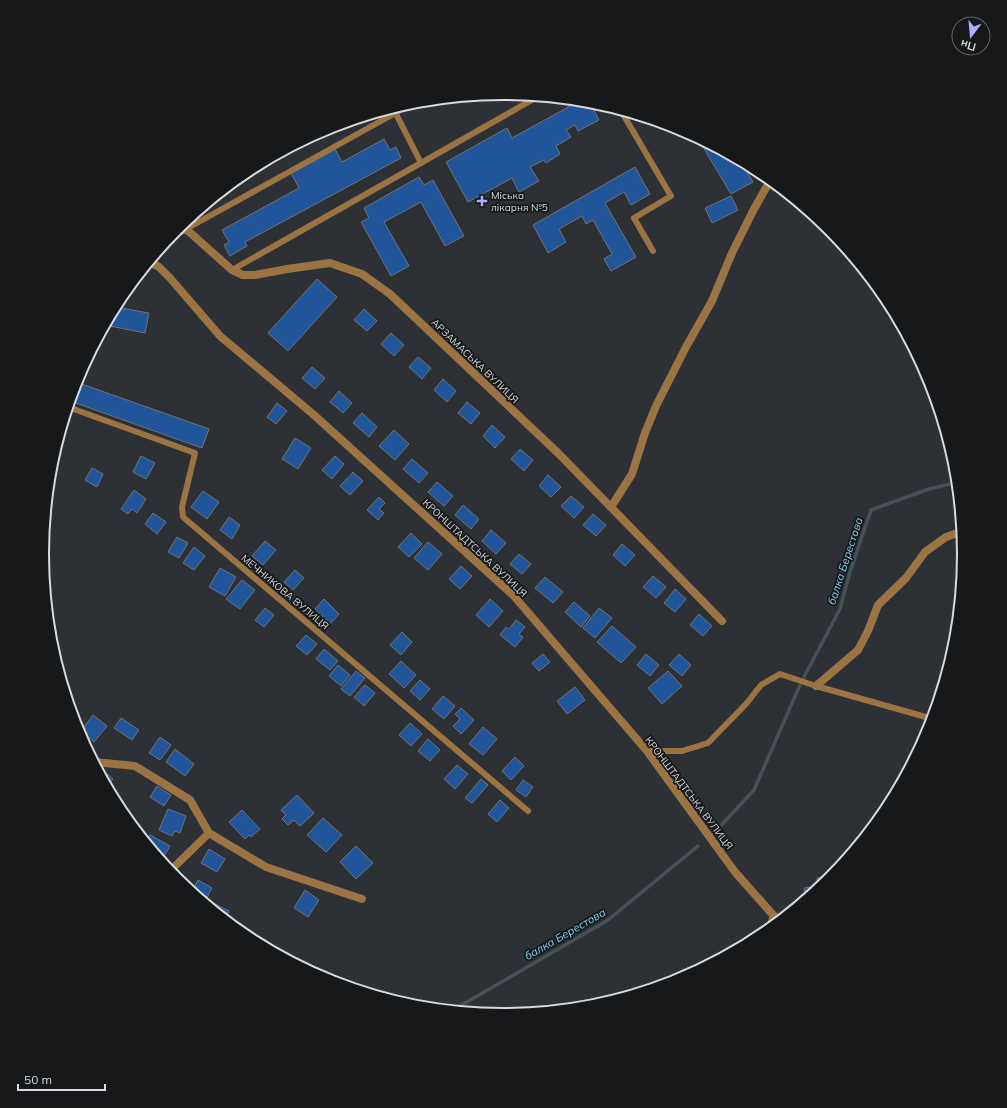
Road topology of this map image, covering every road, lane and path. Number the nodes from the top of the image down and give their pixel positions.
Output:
1 (532, 100) edge
2 (396, 113) edge
3 (386, 115) edge
4 (623, 116) edge
5 (421, 163) junction
6 (768, 184) edge
7 (186, 229) joint
8 (653, 251) dead end
9 (153, 265) edge
10 (232, 270) junction
11 (73, 409) edge
12 (611, 508) junction
13 (957, 533) edge
14 (722, 621) dead end
15 (816, 686) junction
16 (927, 717) edge
17 (647, 751) junction
18 (100, 763) edge
19 (528, 811) dead end
20 (209, 832) junction
21 (175, 867) edge
22 (362, 899) dead end
23 (777, 917) edge

1 - 5 lane
2 - 5 lane
3 - 7 lane
4 - 8 lane
5 - 10 lane
6 - 12 street
7 - 10 street, АРЗАМАСЬКА ВУЛИЦЯ
9 - 17 street, КРОНШТАДТСЬКА ВУЛИЦЯ
10 - 12 street, АРЗАМАСЬКА ВУЛИЦЯ
11 - 19 lane, МЕЧНИКОВА ВУЛИЦЯ
12 - 14 street, АРЗАМАСЬКА ВУЛИЦЯ
13 - 15 street
15 - 16 lane
15 - 17 lane
17 - 23 street, КРОНШТАДТСЬКА ВУЛИЦЯ
18 - 20 street
20 - 21 street
20 - 22 street

